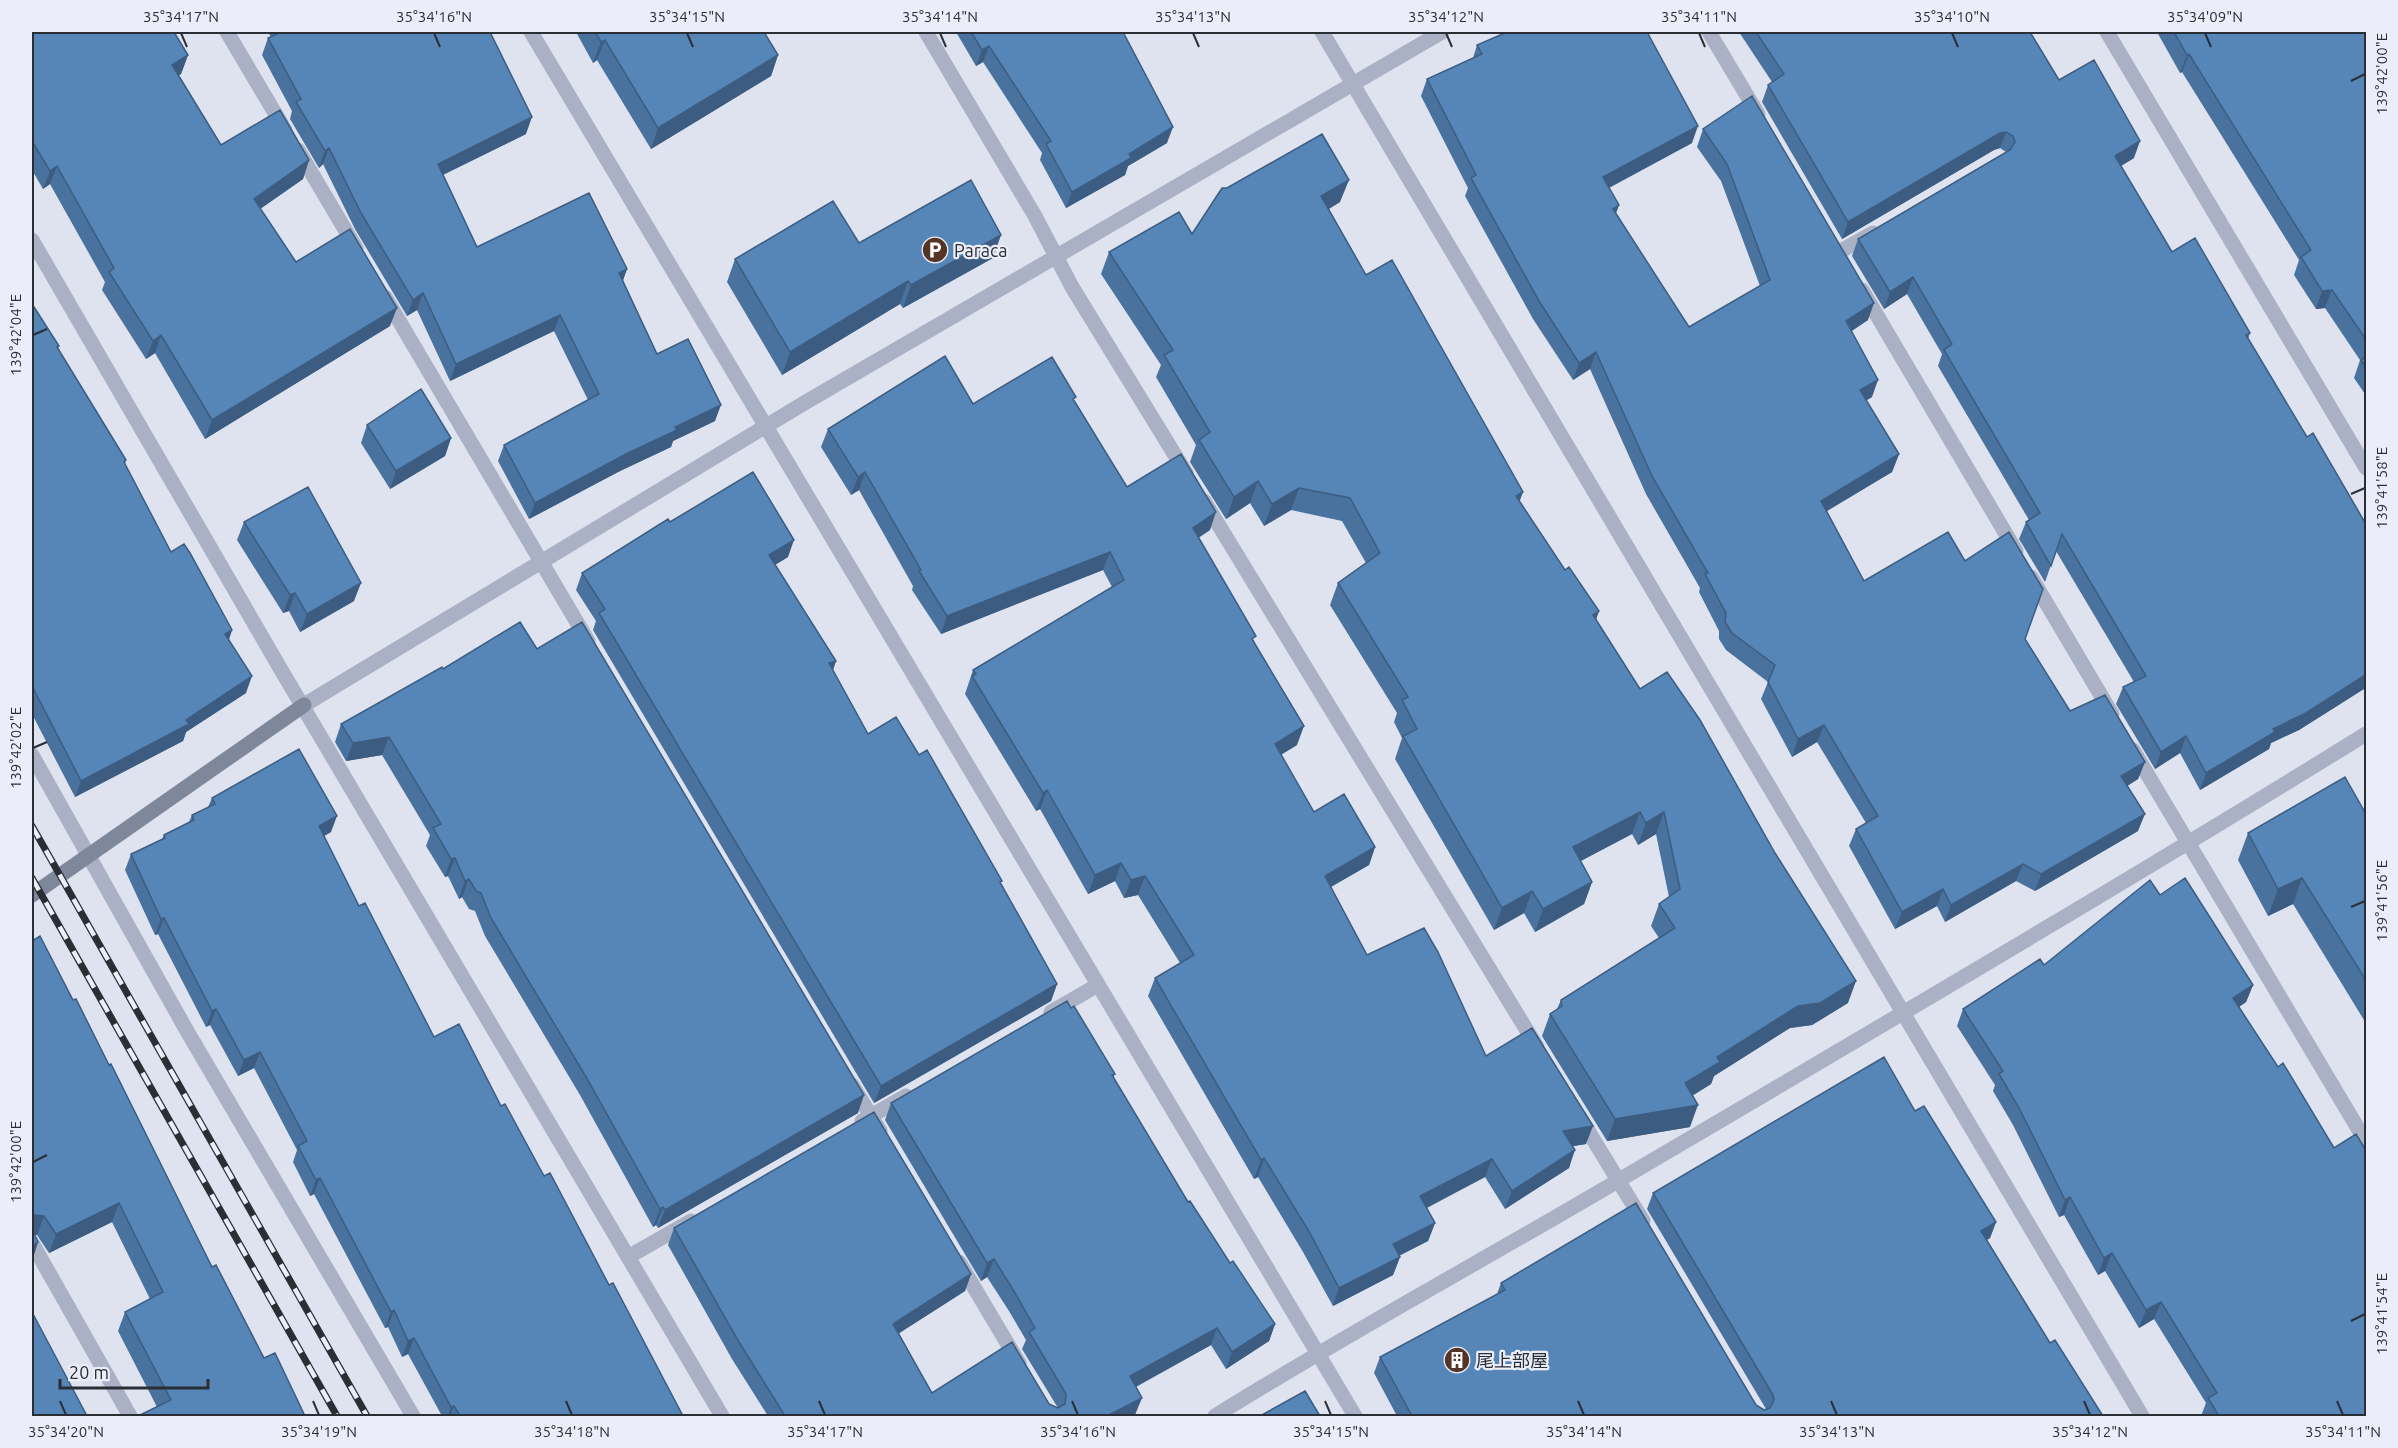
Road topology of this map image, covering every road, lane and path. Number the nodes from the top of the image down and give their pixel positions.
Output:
1 (227, 32) edge
2 (531, 32) edge
3 (926, 32) edge
4 (1322, 32) edge
5 (1442, 32) edge
6 (1709, 32) edge
7 (2107, 32) edge
8 (1353, 84) junction
9 (1768, 132) edge
10 (1889, 223) edge
11 (32, 240) edge
12 (1055, 255) junction
13 (366, 266) edge
14 (378, 286) edge
15 (765, 426) junction
16 (2367, 468) edge
17 (541, 562) junction
18 (596, 655) edge
19 (304, 705) junction
20 (2367, 734) edge
21 (32, 755) edge
22 (2188, 844) junction
23 (87, 855) junction
24 (32, 895) edge
25 (1098, 985) junction
26 (1902, 1012) junction
27 (1036, 1021) edge
28 (1544, 1059) edge
29 (846, 1076) edge
30 (922, 1087) edge
31 (1569, 1099) edge
32 (871, 1116) junction
33 (850, 1128) edge
34 (2367, 1142) edge
35 (889, 1146) edge
36 (1619, 1180) junction
37 (699, 1216) edge
38 (1649, 1232) edge
39 (32, 1243) edge
40 (949, 1246) edge
41 (628, 1257) junction
42 (1317, 1353) junction
43 (1027, 1377) edge
44 (130, 1416) edge
45 (413, 1416) edge
46 (722, 1416) edge
47 (1215, 1416) edge
48 (1355, 1416) edge
49 (2142, 1416) edge

1 - 13 street
2 - 15 street
3 - 12 street
4 - 8 street
5 - 8 street
6 - 9 street
7 - 16 street
8 - 12 street
8 - 26 street
10 - 22 street
11 - 19 street
12 - 15 street
12 - 28 street
14 - 17 street
15 - 17 street
15 - 25 street
17 - 18 street
17 - 19 street
19 - 23 street
19 - 41 street
20 - 22 street
21 - 23 street
22 - 26 street
22 - 34 street
23 - 24 street
23 - 45 street
25 - 27 street
25 - 42 street
26 - 36 street
26 - 49 street
29 - 32 street
30 - 32 street
31 - 36 street
32 - 33 street
32 - 35 street
36 - 38 street
36 - 42 street
37 - 41 street
39 - 44 street
40 - 43 street
41 - 46 street
42 - 47 street
42 - 48 street

